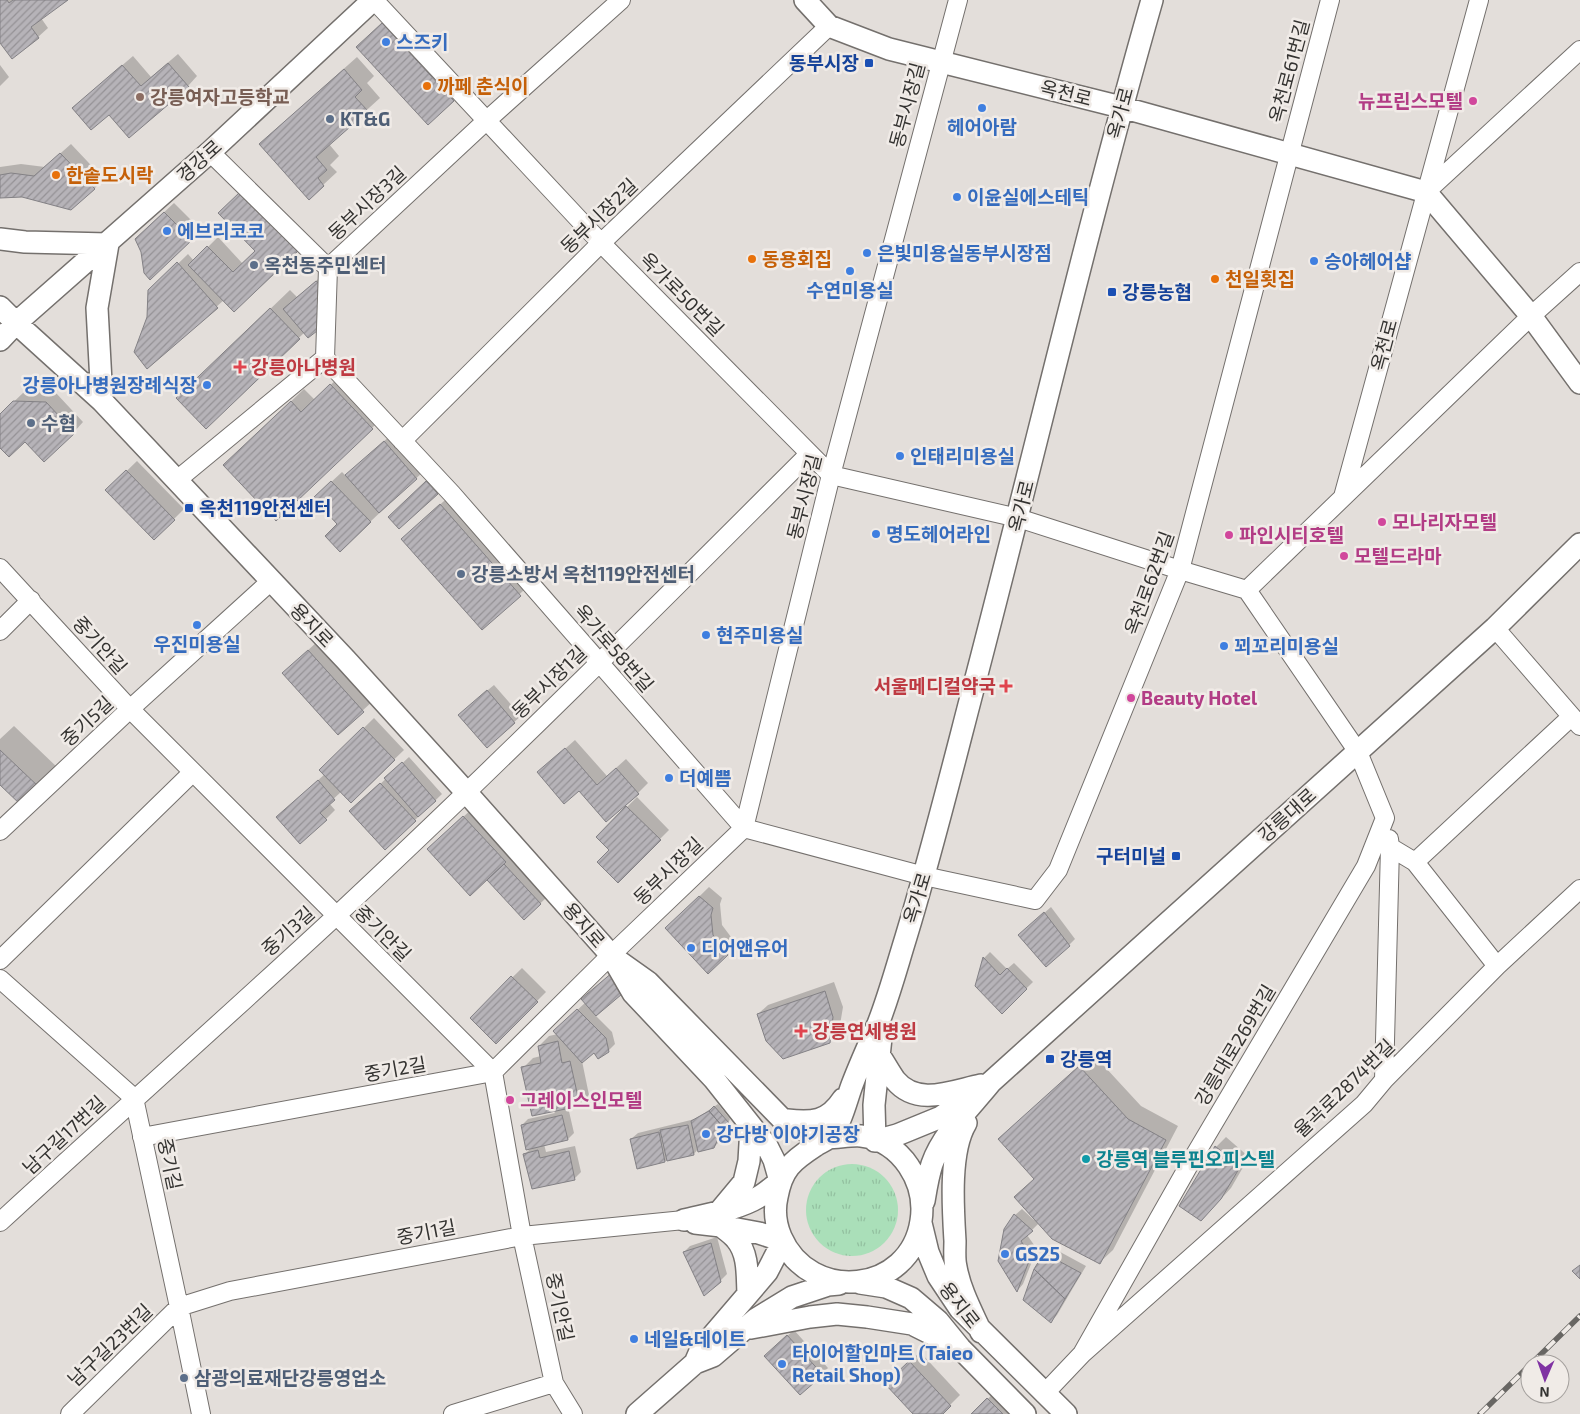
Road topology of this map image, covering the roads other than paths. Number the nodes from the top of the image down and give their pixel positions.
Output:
1 (374, 0) edge
2 (621, 0) edge
3 (805, 0) edge
4 (958, 0) edge
5 (1152, 0) edge
6 (1330, 0) edge
7 (1480, 0) edge
8 (829, 26) junction
9 (1580, 50) edge
10 (940, 62) junction
11 (1122, 107) junction
12 (486, 121) junction
13 (210, 152) junction
14 (1289, 154) junction
15 (1426, 192) junction
16 (0, 239) edge
17 (601, 242) junction
18 (108, 244) junction
19 (328, 268) junction
20 (1580, 272) edge
21 (0, 306) edge
22 (1531, 316) junction
23 (16, 323) junction
24 (0, 340) edge
25 (325, 358) junction
26 (1580, 383) edge
27 (102, 402) junction
28 (402, 441) junction
29 (809, 454) junction
30 (832, 475) junction
31 (177, 480) junction
32 (1343, 497) junction
33 (1018, 518) junction
34 (1580, 544) edge
35 (0, 568) edge
36 (1180, 570) junction
37 (270, 582) junction
38 (1246, 590) junction
39 (31, 600) junction
40 (1495, 628) junction
41 (0, 631) edge
42 (599, 663) junction
43 (130, 710) junction
44 (1575, 722) edge
45 (1358, 752) junction
46 (192, 772) junction
47 (466, 792) junction
48 (1385, 818) junction
49 (744, 828) junction
50 (0, 831) edge
51 (1390, 847) junction
52 (1415, 862) junction
53 (924, 876) junction
54 (1580, 889) edge
55 (336, 916) junction
56 (611, 956) junction
57 (0, 960) edge
58 (1497, 966) junction
59 (0, 979) edge
60 (883, 1010) junction
61 (880, 1056) junction
62 (493, 1072) junction
63 (1384, 1080) junction
64 (991, 1082) junction
65 (852, 1084) junction
66 (134, 1098) junction
67 (783, 1120) junction
68 (751, 1127) junction
69 (142, 1137) junction
70 (826, 1139) junction
71 (874, 1141) junction
72 (780, 1181) junction
73 (922, 1215) junction
74 (720, 1219) junction
75 (684, 1220) joint
76 (0, 1222) edge
77 (522, 1236) junction
78 (783, 1241) junction
79 (850, 1282) junction
80 (748, 1294) junction
81 (180, 1306) junction
82 (744, 1329) junction
83 (981, 1332) junction
84 (960, 1348) junction
85 (1082, 1354) junction
86 (695, 1363) junction
87 (554, 1383) junction
88 (1044, 1394) junction
89 (70, 1414) edge
90 (201, 1414) edge
91 (453, 1414) edge
92 (573, 1414) edge
93 (637, 1414) edge
94 (1025, 1414) edge
95 (1066, 1414) edge

1 - 12 street, 옥가로50번길
1 - 13 street, 경강로
2 - 12 street, 동부시장3길
3 - 8 street, 옥천로
4 - 10 street, 동부시장길
5 - 11 street, 옥가로
6 - 14 street, 옥천로61번길
7 - 15 street
8 - 10 street, 옥천로
8 - 17 street, 동부시장2길
9 - 15 street
10 - 11 street, 옥천로
10 - 30 street, 동부시장길
11 - 14 street, 옥천로
11 - 33 street, 옥가로
12 - 17 street, 옥가로50번길
12 - 19 street, 동부시장3길
13 - 18 street, 경강로
13 - 19 street
14 - 15 street, 옥천로
14 - 36 street, 옥천로62번길
15 - 22 street
15 - 32 street, 옥천로
16 - 18 street
17 - 28 street, 동부시장2길
17 - 29 street, 옥가로50번길
18 - 23 street, 경강로
18 - 27 street
19 - 25 street, 동부시장3길
20 - 22 street
21 - 23 street, 용지로
22 - 26 street
22 - 32 street
23 - 24 street, 경강로
23 - 27 street, 용지로
25 - 28 street, 옥가로58번길
25 - 31 street
27 - 31 street, 용지로
28 - 42 street, 옥가로58번길
29 - 30 street, 옥가로50번길
29 - 42 street, 동부시장1길
30 - 33 street, 옥가로50번길
30 - 49 street, 동부시장길
31 - 37 street, 용지로
32 - 38 street
33 - 36 street, 옥가로50번길
33 - 53 street, 옥가로
34 - 40 street, 강릉대로
35 - 39 street, 중기안길
36 - 38 street, 옥가로50번길
36 - 53 street, 옥천로62번길
37 - 43 street, 중기5길
37 - 47 street, 용지로
38 - 45 street
39 - 41 street
39 - 43 street, 중기안길
40 - 44 street
40 - 45 street, 강릉대로
42 - 47 street, 동부시장1길
42 - 49 street, 옥가로58번길
43 - 46 street, 중기안길
43 - 50 street, 중기5길
44 - 52 street
45 - 48 street
45 - 64 street, 강릉대로
46 - 55 street, 중기안길
46 - 57 street
47 - 55 street, 중기3길
47 - 56 street, 용지로
48 - 51 street
48 - 85 street, 강릉대로269번길
49 - 53 street
49 - 56 street, 동부시장길
51 - 52 street
51 - 63 street
52 - 58 street
53 - 60 street, 옥가로
54 - 58 street, 율곡로2874번길
55 - 62 street, 중기안길
55 - 66 street, 중기3길
56 - 62 street
56 - 67 street, 용지로
56 - 68 street, 용지로
58 - 63 street, 율곡로2874번길
59 - 66 street
60 - 61 street
60 - 65 street
61 - 64 street
61 - 71 street
62 - 69 street, 중기2길
62 - 77 street, 중기안길
63 - 85 street, 율곡로2874번길
64 - 71 street
64 - 73 street
64 - 83 street
65 - 67 street
65 - 70 street
66 - 69 street, 중기길
66 - 76 street, 남구길17번길
67 - 70 street
68 - 72 street, 용지로
68 - 74 street
69 - 81 street, 중기길
70 - 71 street
70 - 72 street
71 - 73 street
72 - 74 street
72 - 78 street
73 - 79 street
73 - 83 street, 용지로
74 - 75 street
74 - 78 street
74 - 80 street
75 - 77 street, 중기1길
77 - 81 street, 중기1길
77 - 87 street, 중기안길
78 - 79 street
78 - 80 street
79 - 82 street
79 - 84 street, 용지로
80 - 86 street
81 - 89 street, 남구길23번길
81 - 90 street, 중기길
82 - 84 street
82 - 86 street
83 - 88 street, 용지로
84 - 94 street, 용지로
85 - 88 street, 율곡로2874번길
86 - 93 street
87 - 91 street
87 - 92 street, 중기안길
88 - 95 street, 용지로

